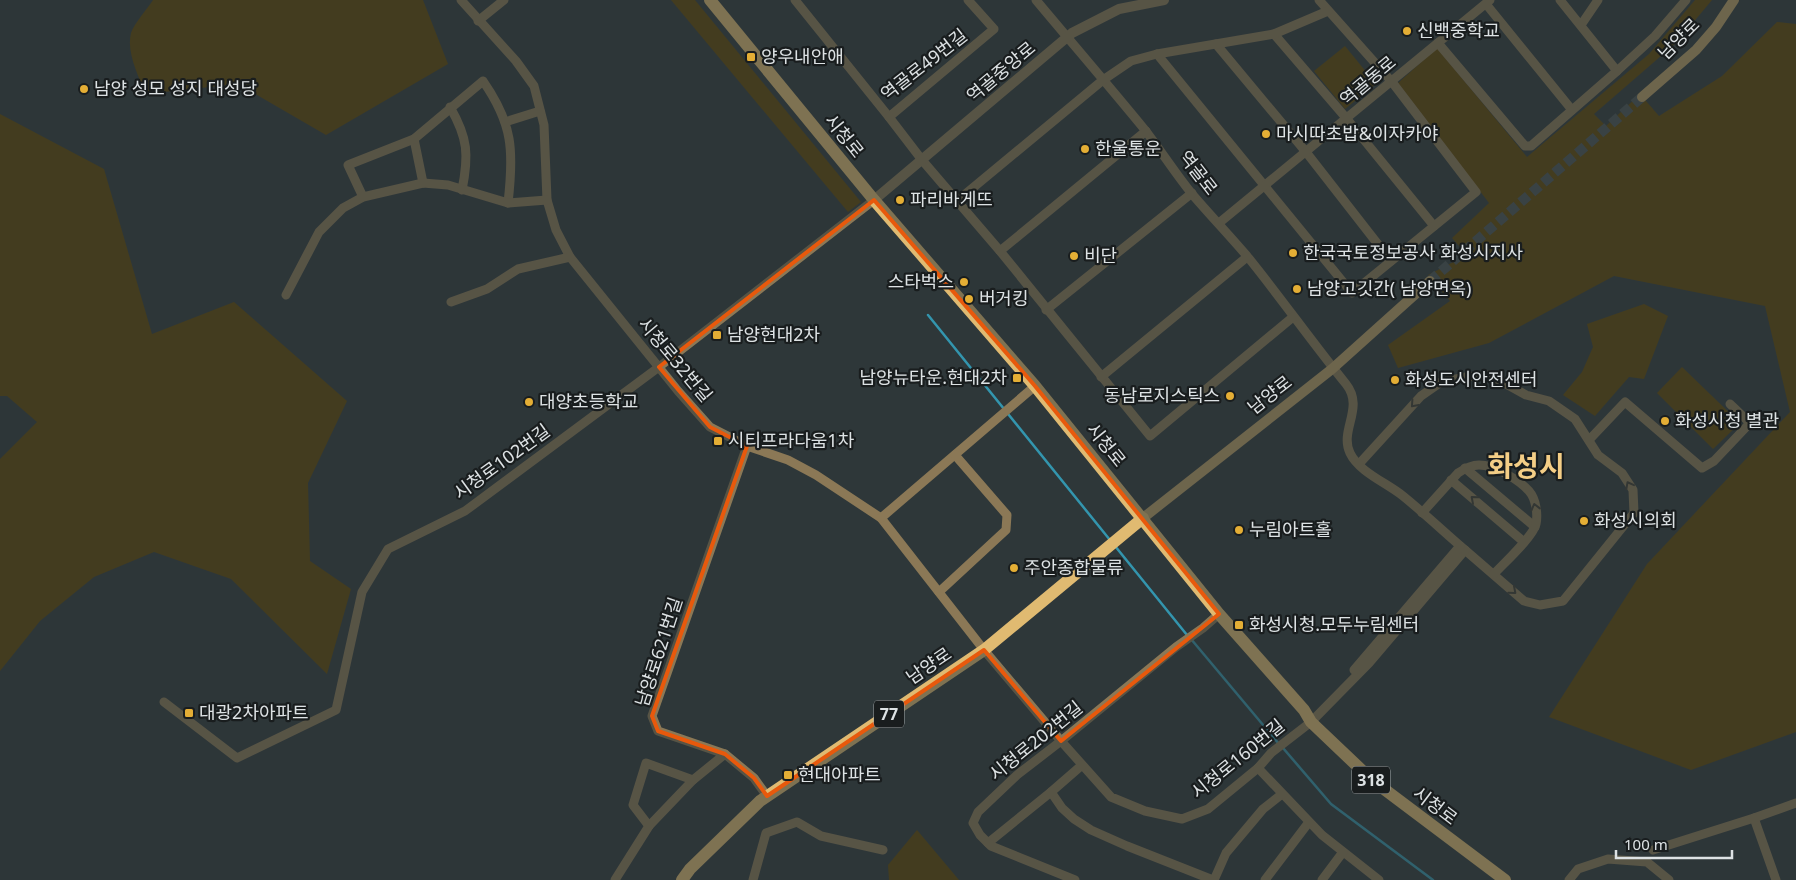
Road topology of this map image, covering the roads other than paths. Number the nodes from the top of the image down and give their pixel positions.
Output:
1 (461, 0) edge
2 (504, 0) edge
3 (710, 0) edge
4 (795, 0) edge
5 (968, 0) edge
6 (1036, 0) edge
7 (1164, 0) edge
8 (1319, 0) edge
9 (1560, 0) edge
10 (1598, 0) edge
11 (1686, 0) edge
12 (1734, 0) edge
13 (1488, 2) edge
14 (1328, 11) junction
15 (478, 21) junction
16 (1581, 24) junction
17 (1274, 34) junction
18 (1067, 38) junction
19 (1438, 42) junction
20 (1216, 44) junction
21 (1156, 54) junction
22 (1617, 71) junction
23 (1103, 80) junction
24 (1392, 82) junction
25 (1642, 98) tunnel mouth
26 (450, 107) junction
27 (1572, 110) junction
28 (540, 112) junction
29 (889, 116) junction
30 (1347, 119) junction
31 (505, 122) junction
32 (1146, 131) junction
33 (414, 139) junction
34 (1306, 152) junction
35 (922, 160) junction
36 (423, 184) junction
37 (1264, 186) junction
38 (462, 190) junction
39 (1192, 193) junction
40 (363, 197) junction
41 (547, 200) junction
42 (874, 200) junction
43 (957, 201) junction
44 (508, 203) junction
45 (1219, 223) junction
46 (1434, 226) junction
47 (1000, 251) junction
48 (570, 257) junction
49 (1247, 257) junction
50 (1391, 261) junction
51 (1430, 281) tunnel mouth
52 (286, 295) dead end
53 (451, 302) dead end
54 (1046, 310) junction
55 (1293, 317) junction
56 (659, 367) junction
57 (1332, 369) junction
58 (1101, 377) junction
59 (1035, 386) junction
60 (1730, 404) dead end
61 (1588, 440) junction
62 (746, 446) junction
63 (955, 455) junction
64 (1359, 464) junction
65 (1464, 468) junction
66 (1451, 480) junction
67 (1422, 513) junction
68 (881, 518) junction
69 (1143, 518) junction
70 (1535, 527) junction
71 (1524, 542) junction
72 (1463, 548) junction
73 (1494, 574) junction
74 (938, 592) junction
75 (1219, 614) junction
76 (984, 650) junction
77 (164, 702) dead end
78 (1311, 722) junction
79 (1061, 741) junction
80 (725, 754) junction
81 (1082, 764) junction
82 (1258, 768) junction
83 (692, 780) junction
84 (1051, 792) junction
85 (1282, 794) junction
86 (767, 796) junction
87 (1796, 802) edge
88 (1754, 818) junction
89 (1309, 822) junction
90 (649, 826) junction
91 (988, 843) junction
92 (883, 850) dead end
93 (1653, 850) dead end
94 (1343, 852) junction
95 (1574, 878) edge
96 (615, 880) edge
97 (682, 880) edge
98 (753, 880) edge
99 (1075, 880) edge
100 (1214, 880) edge
101 (1265, 880) edge
102 (1322, 880) edge
103 (1379, 880) edge
104 (1505, 880) edge
105 (1669, 880) edge
106 (1776, 880) edge

1 - 15 street, 시청로32번길
2 - 15 street
3 - 42 main road, 시청로
4 - 29 street, 역골로49번길
5 - 29 street, 역골로49번길
6 - 18 street, 역골로
7 - 18 street, 역골중앙로
8 - 14 street
9 - 16 street
10 - 16 street
11 - 22 street
12 - 25 main road, 남양로
13 - 19 street, 역골동로
13 - 27 street
14 - 17 street
14 - 24 street
15 - 28 street, 시청로32번길
16 - 22 street
17 - 20 street
17 - 30 street
18 - 23 street, 역골로
18 - 35 street, 역골중앙로
19 - 24 street, 역골동로
19 - 27 street
20 - 21 street
20 - 34 street
21 - 23 street
21 - 37 street
22 - 27 street
23 - 32 street, 역골로
23 - 43 street
24 - 30 street, 역골동로
24 - 46 street
26 - 31 street
26 - 33 street
26 - 38 street
28 - 31 street
28 - 41 street, 시청로32번길
29 - 35 street
30 - 34 street, 역골동로
30 - 46 street
31 - 44 street
32 - 39 street, 역골로
32 - 47 street
33 - 36 street
33 - 40 street
34 - 37 street, 역골동로
34 - 50 street
35 - 42 street, 역골중앙로
35 - 43 street
36 - 38 street
36 - 40 street
37 - 45 street, 역골동로
37 - 50 street
38 - 44 street
39 - 45 street, 역골로
39 - 54 street
40 - 52 street
41 - 44 street
41 - 48 street, 시청로32번길
42 - 56 street, 시청로102번길
42 - 59 main road, 시청로
43 - 47 street
45 - 49 street, 역골로
46 - 50 street
47 - 54 street
48 - 53 street
48 - 56 street, 시청로32번길
49 - 55 street, 역골로
49 - 58 street
51 - 57 main road, 남양로
54 - 58 street
55 - 57 street, 역골로
55 - 58 street
56 - 62 street, 시청로32번길
56 - 77 street, 시청로102번길
57 - 64 street, 역골로
57 - 69 main road, 남양로
59 - 63 street
59 - 69 main road, 시청로
60 - 61 street
61 -> 64 street
73 -> 61 street
62 - 68 street, 시청로32번길
62 - 80 street, 남양로621번길
63 - 68 street
63 - 74 street
64 - 67 street
65 - 66 street
65 - 70 street
70 -> 65 street
66 - 67 street
71 -> 66 street
67 - 72 street
68 - 74 street, 시청로32번길
69 - 75 main road, 시청로 / 318
69 - 76 main road, 남양로 / 77
70 - 71 street
71 - 73 street
72 - 73 street
72 - 78 street, 시청로160번길
74 - 76 street, 시청로32번길
75 - 78 main road, 시청로 / 318
75 - 79 street, 시청로202번길
76 - 79 street, 시청로160번길
76 - 86 main road, 남양로 / 77
78 - 82 street, 시청로160번길
78 - 104 main road, 시청로 / 318
79 - 81 street, 시청로160번길
79 - 91 street, 시청로202번길
80 - 83 street
80 - 86 street
81 - 82 street, 시청로160번길
81 - 84 street
82 - 85 street
83 - 90 street
83 - 90 street
84 - 91 street
84 - 100 street
85 - 89 street
85 - 100 street
86 - 97 main road, 남양로 / 77
87 - 88 street
88 - 93 street
88 - 106 street
89 - 94 street
89 - 101 street
90 - 96 street
91 - 99 street, 시청로202번길
92 - 98 street
94 - 102 street
94 - 103 street
95 - 105 street

